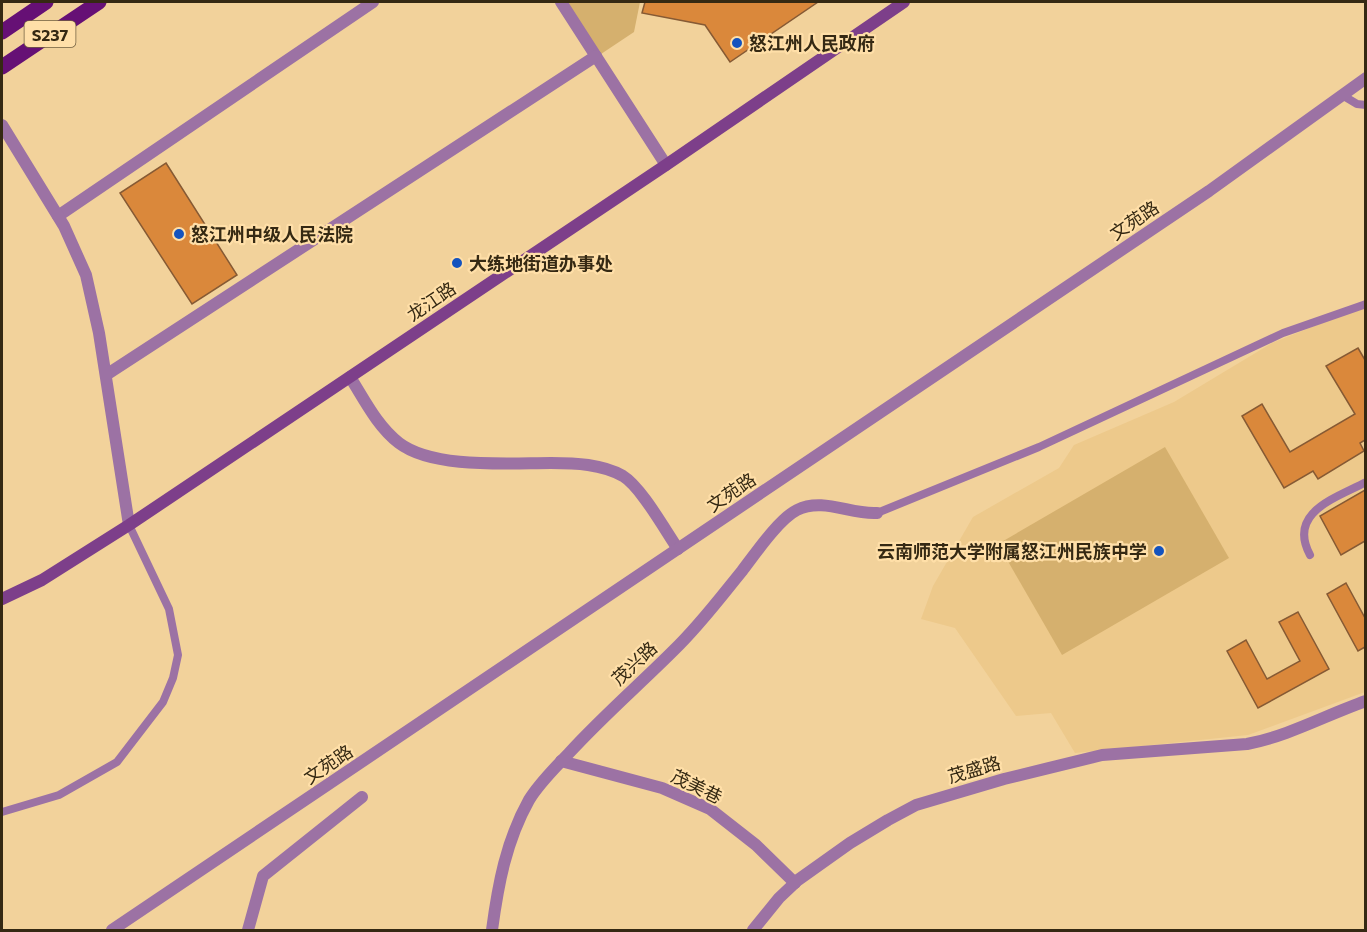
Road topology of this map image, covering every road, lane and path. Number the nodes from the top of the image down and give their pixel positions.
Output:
1 (46, 2) edge
2 (99, 2) edge
3 (373, 2) edge
4 (561, 2) edge
5 (904, 2) edge
6 (2, 32) edge
7 (596, 56) junction
8 (2, 67) edge
9 (1365, 78) edge
10 (1342, 95) junction
11 (1365, 105) edge
12 (2, 125) edge
13 (666, 165) junction
14 (58, 216) junction
15 (1365, 304) edge
16 (106, 375) junction
17 (350, 377) junction
18 (1365, 482) edge
19 (877, 513) joint
20 (129, 525) junction
21 (678, 549) junction
22 (1310, 555) dead end
23 (2, 599) edge
24 (1365, 701) edge
25 (561, 761) junction
26 (362, 797) dead end
27 (2, 812) edge
28 (795, 883) junction
29 (112, 930) edge
30 (248, 930) edge
31 (492, 930) edge
32 (753, 930) edge

1 - 6 main road, S237
2 - 8 main road, S237
3 - 14 street
4 - 7 street
5 - 13 main road, 龙江路
7 - 13 street
7 - 16 street
9 - 10 street, 文苑路
10 - 11 lane
10 - 21 street, 文苑路
12 - 14 street
13 - 17 main road, 龙江路
14 - 16 street
15 - 19 lane
16 - 20 street
17 - 20 main road, 龙江路
17 - 21 street
18 - 22 lane
19 - 25 street, 茂兴路
20 - 23 main road, 龙江路
20 - 27 lane
21 - 29 street, 文苑路
24 - 28 street, 茂盛路
25 - 28 street, 茂美巷
25 - 31 street, 茂兴路
26 - 30 street
28 - 32 street, 茂盛路

